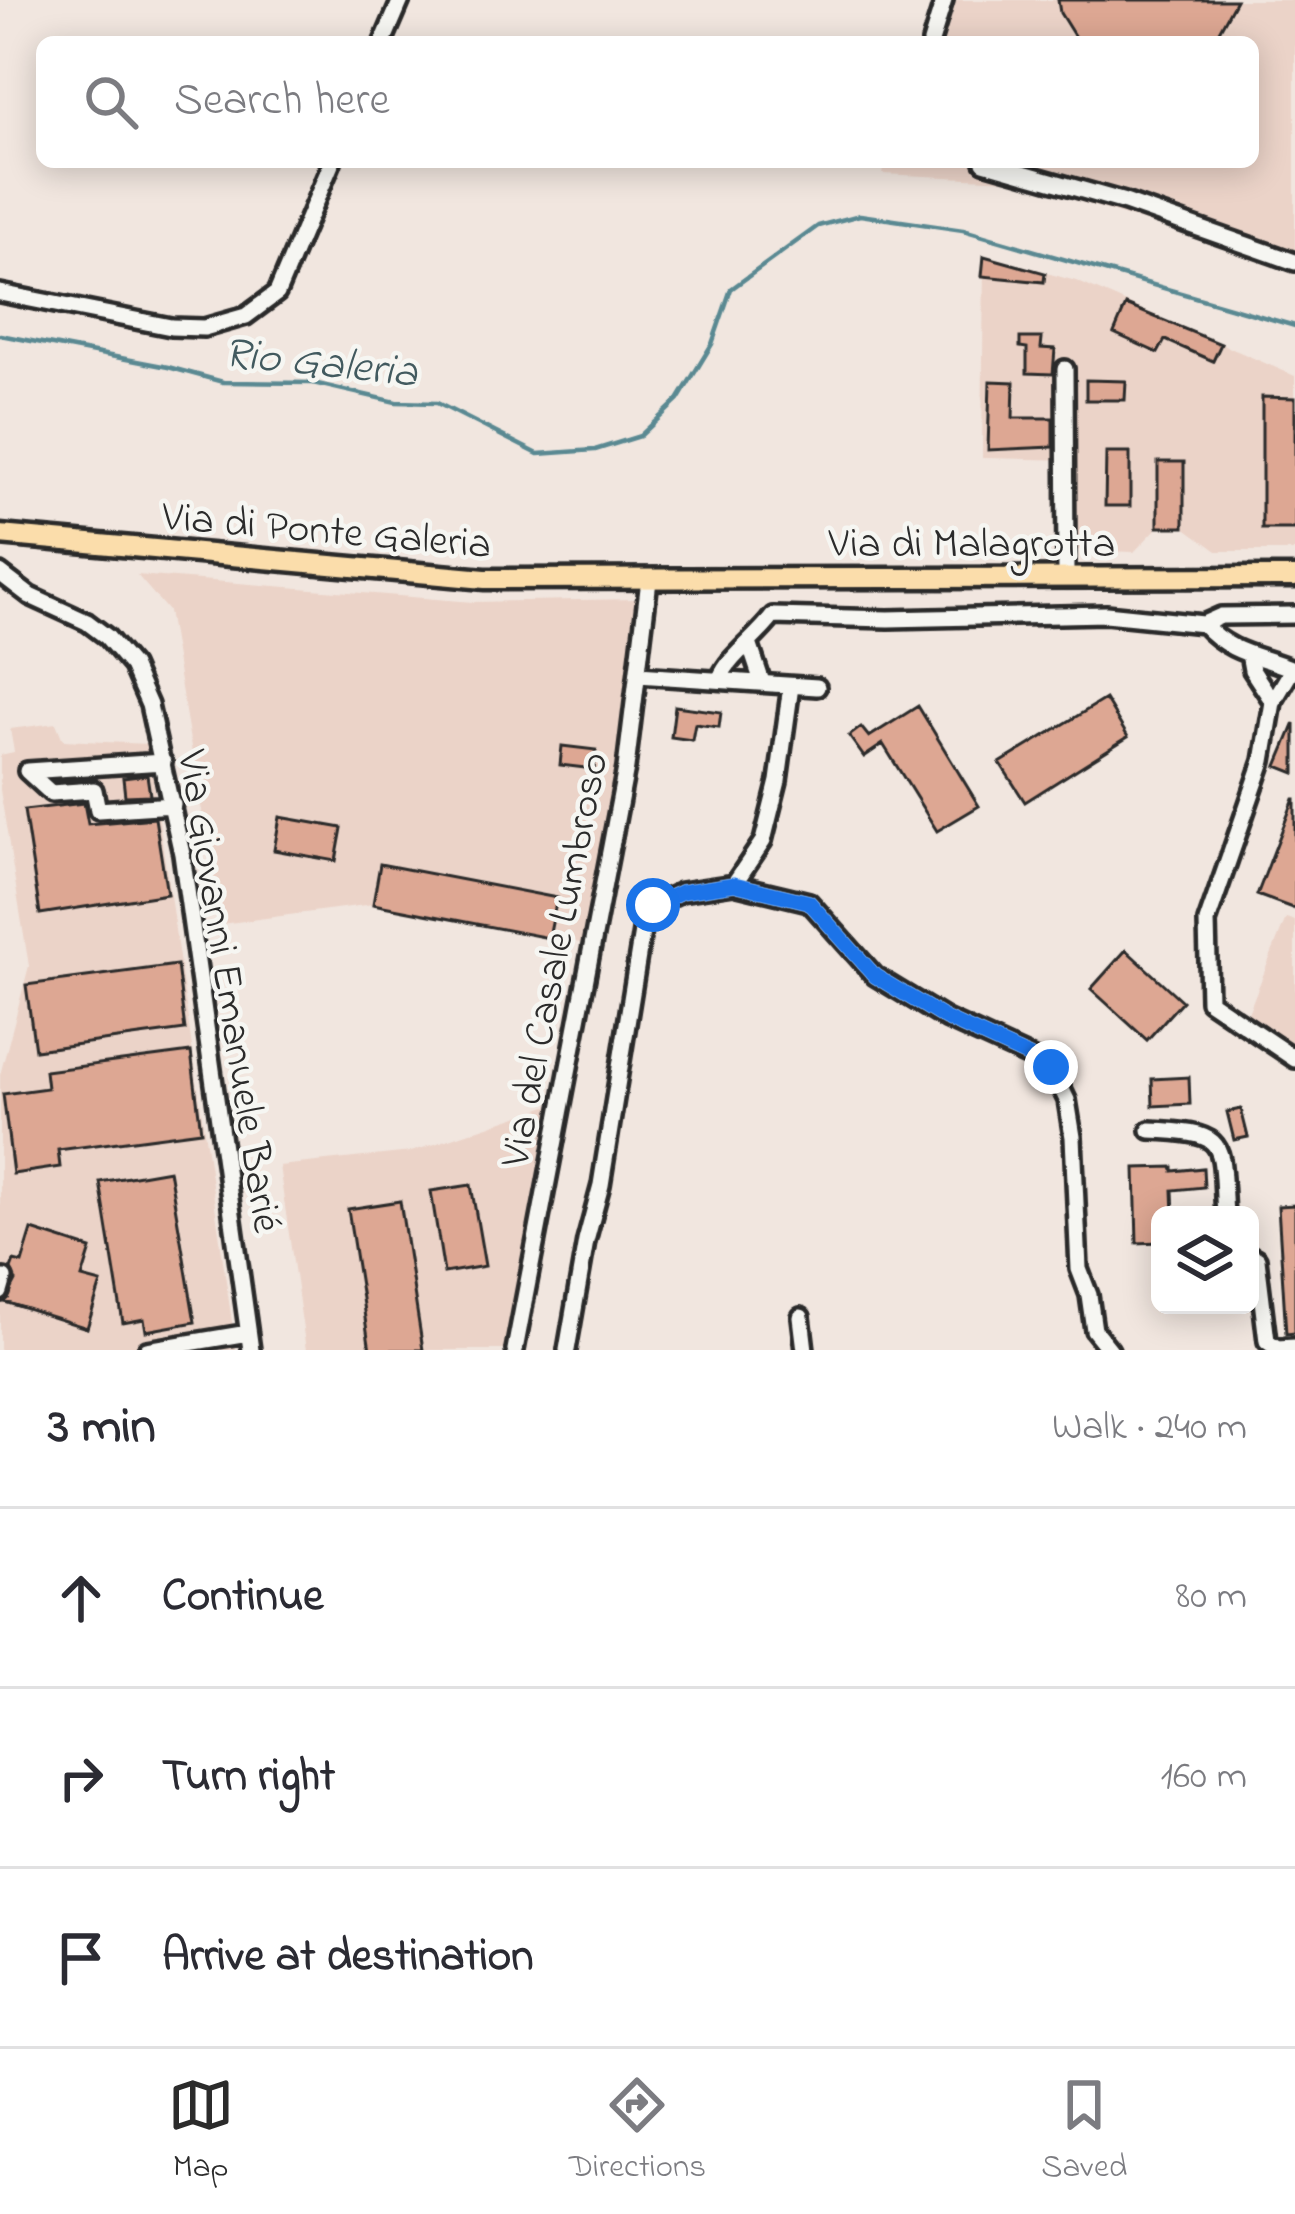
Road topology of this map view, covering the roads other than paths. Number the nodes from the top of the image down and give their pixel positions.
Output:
1 (401, 0) edge
2 (944, 0) edge
3 (386, 36) edge
4 (934, 36) edge
5 (329, 168) edge
6 (1006, 168) edge
7 (1295, 262) edge
8 (0, 293) edge
9 (1065, 369) dead end
10 (0, 535) edge
11 (0, 573) edge
12 (1066, 577) junction
13 (1295, 577) edge
14 (649, 580) junction
15 (1295, 615) edge
16 (1203, 624) junction
17 (750, 646) junction
18 (1250, 659) junction
19 (1294, 670) edge
20 (638, 675) junction
21 (720, 678) junction
22 (762, 682) junction
23 (791, 686) junction
24 (818, 687) dead end
25 (1273, 703) junction
26 (163, 762) junction
27 (173, 805) junction
28 (734, 884) junction
29 (1295, 1059) edge
30 (1150, 1130) dead end
31 (1225, 1206) edge
32 (1259, 1275) edge
33 (801, 1317) dead end
34 (250, 1341) edge
35 (1295, 1346) edge
36 (147, 1350) edge
37 (515, 1350) edge
38 (567, 1350) edge
39 (805, 1350) edge
40 (1110, 1350) edge

1 - 3 street
2 - 4 street
5 - 8 street
6 - 7 street
9 - 12 street
10 - 14 main road, Via di Ponte Galeria
11 - 26 street, Via Giovanni Emanuele Barié
12 - 13 main road, Via di Malagrotta
12 - 14 main road, Via di Malagrotta
14 - 20 street, Via del Casale Lumbroso
15 - 16 street
16 - 17 street
16 - 18 street
17 - 21 street
17 - 22 street
18 - 19 street
18 - 25 street
19 - 25 street
20 - 21 street
20 - 37 street, Via del Casale Lumbroso
21 - 22 street
22 - 23 street
23 - 24 street
23 - 28 street
25 - 29 street
26 - 27 street, Via Giovanni Emanuele Barié
26 - 27 street
27 - 34 street, Via Giovanni Emanuele Barié
28 - 38 street
28 - 40 street
30 - 31 street
32 - 35 street
33 - 39 street
34 - 36 street

